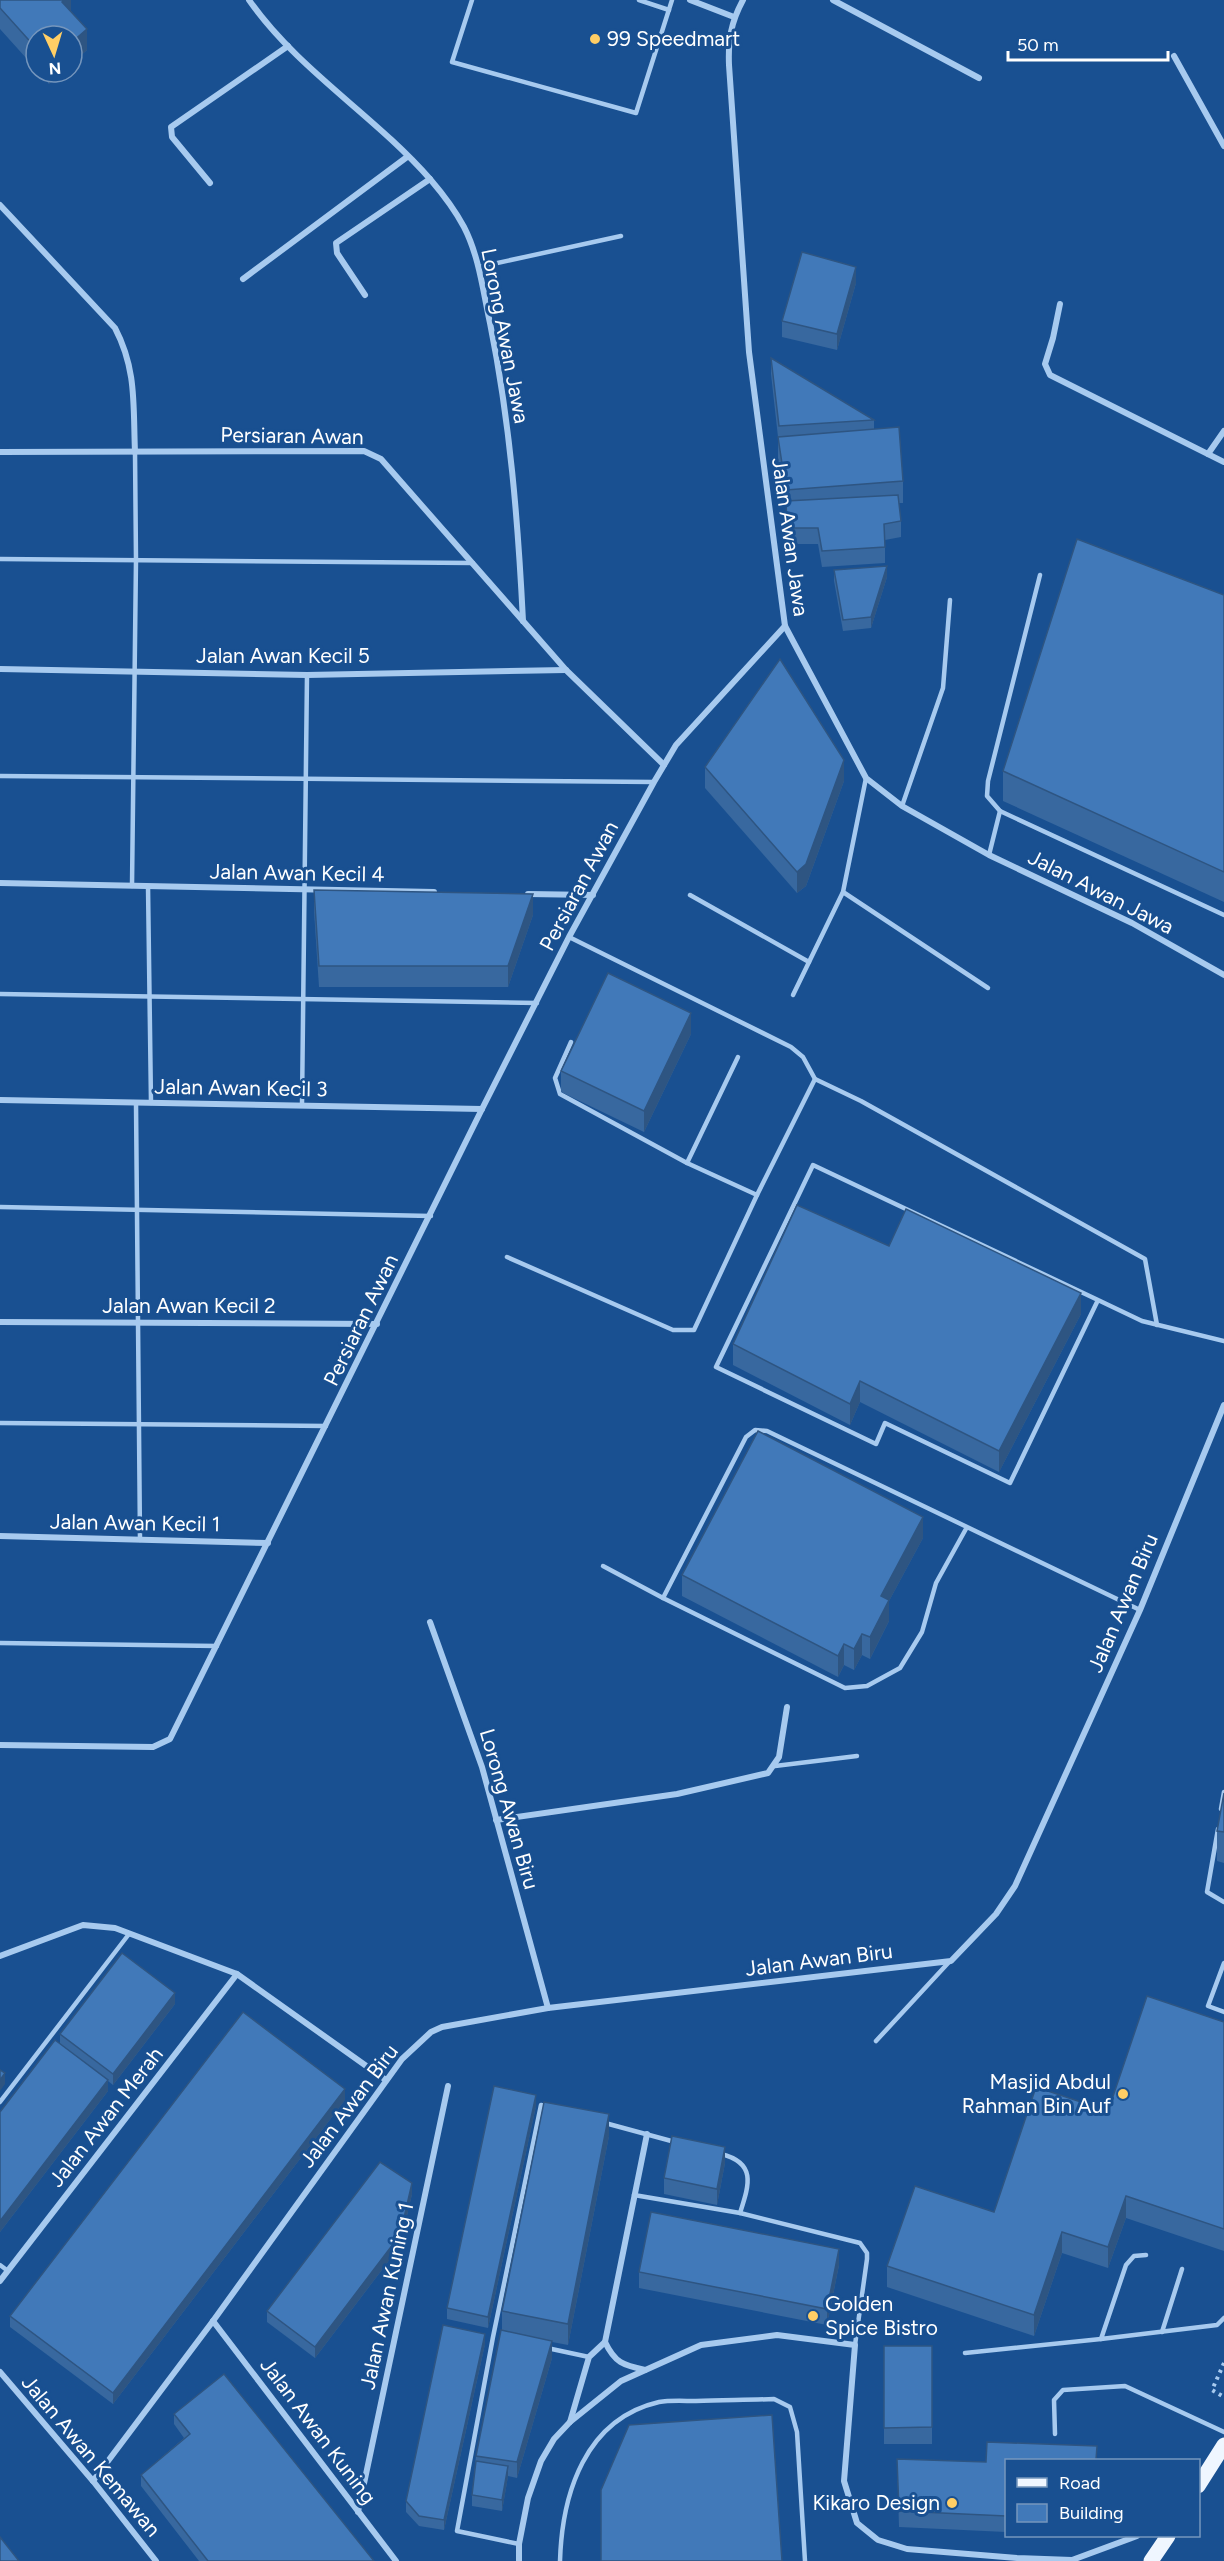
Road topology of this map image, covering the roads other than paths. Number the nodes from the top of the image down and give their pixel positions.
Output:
1 (249, 0) edge
2 (472, 0) edge
3 (639, 0) edge
4 (672, 0) edge
5 (690, 0) edge
6 (743, 0) edge
7 (833, 0) edge
8 (669, 10) junction
9 (734, 17) junction
10 (288, 46) junction
11 (1174, 56) dead end
12 (979, 78) dead end
13 (1224, 146) edge
14 (407, 157) junction
15 (430, 179) junction
16 (210, 183) dead end
17 (0, 205) edge
18 (621, 236) dead end
19 (479, 267) junction
20 (243, 279) dead end
21 (365, 295) dead end
22 (1060, 304) dead end
23 (1224, 431) edge
24 (0, 452) edge
25 (135, 452) junction
26 (1208, 454) junction
27 (1224, 462) edge
28 (0, 559) edge
29 (136, 560) junction
30 (473, 563) junction
31 (1040, 575) dead end
32 (950, 600) dead end
33 (523, 622) junction
34 (785, 626) junction
35 (0, 669) edge
36 (566, 670) junction
37 (134, 671) junction
38 (307, 675) junction
39 (664, 765) junction
40 (0, 776) edge
41 (133, 777) junction
42 (306, 778) junction
43 (866, 778) junction
44 (654, 782) junction
45 (902, 806) junction
46 (1000, 811) junction
47 (989, 855) junction
48 (0, 883) edge
49 (132, 886) junction
50 (148, 886) junction
51 (304, 889) junction
52 (443, 892) edge
53 (843, 892) junction
54 (524, 893) edge
55 (593, 895) junction
56 (690, 895) dead end
57 (1224, 915) edge
58 (569, 937) junction
59 (808, 962) junction
60 (1224, 975) edge
61 (988, 988) dead end
62 (0, 994) edge
63 (793, 995) dead end
64 (148, 996) junction
65 (303, 999) junction
66 (537, 1003) junction
67 (571, 1042) dead end
68 (738, 1057) dead end
69 (815, 1079) junction
70 (0, 1101) edge
71 (136, 1103) junction
72 (151, 1103) junction
73 (302, 1105) junction
74 (482, 1108) junction
75 (687, 1163) junction
76 (757, 1195) junction
77 (0, 1207) edge
78 (137, 1208) junction
79 (431, 1216) junction
80 (507, 1257) dead end
81 (1098, 1300) junction
82 (0, 1322) edge
83 (138, 1322) junction
84 (377, 1324) junction
85 (1157, 1325) junction
86 (1224, 1341) edge
87 (1224, 1405) edge
88 (0, 1423) edge
89 (139, 1424) junction
90 (326, 1426) junction
91 (967, 1527) junction
92 (0, 1536) edge
93 (140, 1540) junction
94 (268, 1543) junction
95 (603, 1566) dead end
96 (663, 1598) junction
97 (1140, 1610) junction
98 (430, 1622) dead end
99 (0, 1642) edge
100 (217, 1646) junction
101 (787, 1707) dead end
102 (0, 1745) edge
103 (857, 1756) dead end
104 (775, 1766) junction
105 (1224, 1792) edge
106 (1220, 1814) edge
107 (496, 1820) junction
108 (1218, 1825) edge
109 (1224, 1902) edge
110 (129, 1934) junction
111 (0, 1956) edge
112 (951, 1961) junction
113 (1224, 1963) edge
114 (237, 1974) junction
115 (548, 2008) junction
116 (1224, 2012) edge
117 (876, 2041) dead end
118 (386, 2080) junction
119 (448, 2086) dead end
120 (0, 2102) edge
121 (552, 2108) edge
122 (594, 2120) edge
123 (646, 2134) junction
124 (677, 2142) edge
125 (718, 2153) edge
126 (634, 2195) junction
127 (740, 2213) junction
128 (1146, 2255) dead end
129 (0, 2265) edge
130 (1182, 2269) dead end
131 (8, 2271) junction
132 (0, 2281) edge
133 (1224, 2318) edge
134 (213, 2321) junction
135 (1162, 2332) junction
136 (494, 2337) junction
137 (1101, 2338) junction
138 (504, 2339) edge
139 (605, 2342) junction
140 (855, 2345) junction
141 (536, 2346) edge
142 (965, 2353) dead end
143 (589, 2357) junction
144 (645, 2370) junction
145 (0, 2372) edge
146 (570, 2422) junction
147 (1224, 2432) edge
148 (1055, 2434) dead end
149 (1224, 2445) edge
150 (93, 2481) junction
151 (1200, 2483) edge
152 (358, 2512) junction
153 (1132, 2537) edge
154 (1167, 2537) edge
155 (519, 2544) junction
156 (1017, 2560) edge
157 (1050, 2560) edge
158 (1072, 2560) edge
159 (156, 2561) edge
160 (396, 2561) edge
161 (519, 2561) edge
162 (560, 2561) edge
163 (805, 2561) edge
164 (1151, 2561) edge

1 - 10 street, Lorong Awan Jawa
2 - 8 lane
3 - 8 lane
4 - 8 lane
5 - 9 street
6 - 9 street, Jalan Awan Jawa
7 - 12 street
9 - 34 street, Jalan Awan Jawa
10 - 14 street, Lorong Awan Jawa
10 - 16 street
11 - 13 street
14 - 15 street, Lorong Awan Jawa
14 - 20 street
15 - 19 street, Lorong Awan Jawa
15 - 21 street
17 - 25 street
18 - 19 lane
19 - 33 street, Lorong Awan Jawa
22 - 26 street
23 - 26 street
24 - 25 street, Persiaran Awan
25 - 29 lane
25 - 30 street, Persiaran Awan
26 - 27 street
28 - 29 lane
29 - 30 lane
29 - 37 lane
30 - 33 street, Persiaran Awan
31 - 46 lane
32 - 45 lane
33 - 36 street, Persiaran Awan
34 - 39 street, Persiaran Awan
34 - 43 street, Jalan Awan Jawa
35 - 37 street, Jalan Awan Kecil 5
36 - 38 street, Jalan Awan Kecil 5
36 - 39 street, Persiaran Awan
37 - 38 street, Jalan Awan Kecil 5
37 - 41 lane
38 - 42 lane
39 - 44 street, Persiaran Awan
40 - 41 lane
41 - 42 lane
41 - 49 lane
42 - 44 lane
42 - 51 lane
43 - 45 street, Jalan Awan Jawa
43 - 53 lane
44 - 55 street, Persiaran Awan
45 - 47 street, Jalan Awan Jawa
46 - 47 lane
46 - 57 lane
47 - 60 street, Jalan Awan Jawa
48 - 49 street, Jalan Awan Kecil 4
49 - 50 street, Jalan Awan Kecil 4
50 - 51 street, Jalan Awan Kecil 4
50 - 64 lane
51 - 52 street, Jalan Awan Kecil 4
51 - 65 lane
53 - 59 lane
53 - 61 lane
54 - 55 street
55 - 58 street, Persiaran Awan
56 - 59 lane
58 - 66 street, Persiaran Awan
58 - 69 lane
59 - 63 lane
62 - 64 lane
64 - 65 lane
64 - 72 lane
65 - 66 lane
65 - 73 lane
66 - 74 street, Persiaran Awan
67 - 75 lane
68 - 75 lane
69 - 76 lane
69 - 85 lane
70 - 71 street, Jalan Awan Kecil 3
71 - 72 street, Jalan Awan Kecil 3
71 - 78 lane
72 - 73 street, Jalan Awan Kecil 3
73 - 74 street, Jalan Awan Kecil 3
74 - 79 street, Persiaran Awan
75 - 76 lane
76 - 80 lane
77 - 78 lane
78 - 79 lane
78 - 83 lane
79 - 84 street, Persiaran Awan
81 - 81 lane
81 - 85 lane
82 - 83 street, Jalan Awan Kecil 2
83 - 84 street, Jalan Awan Kecil 2
83 - 89 lane
84 - 90 street, Persiaran Awan
85 - 86 lane
87 - 97 street, Jalan Awan Biru
88 - 89 lane
89 - 90 lane
89 - 93 lane
90 - 94 street, Persiaran Awan
91 - 96 lane
91 - 96 lane
91 - 97 lane
92 - 93 street, Jalan Awan Kecil 1
93 - 94 street, Jalan Awan Kecil 1
94 - 100 street, Persiaran Awan
95 - 96 lane
97 - 112 street, Jalan Awan Biru
98 - 107 street, Lorong Awan Biru
99 - 100 lane
100 - 102 street, Persiaran Awan
101 - 104 street
103 - 104 lane
104 - 107 street
105 - 106 lane
107 - 115 street, Lorong Awan Biru
108 - 109 lane
110 - 111 street
110 - 114 street
110 - 120 lane
112 - 115 street, Jalan Awan Biru
112 - 117 lane, Jalan Awan Biru
113 - 116 lane
114 - 118 street
114 - 131 street, Jalan Awan Merah
115 - 118 street, Jalan Awan Biru
118 - 134 street, Jalan Awan Biru
119 - 152 street, Jalan Awan Kuning 1
121 - 136 lane
122 - 123 lane
123 - 124 lane
123 - 126 street
125 - 127 lane
126 - 127 lane
126 - 139 street
127 - 140 lane
128 - 137 lane
129 - 131 lane
130 - 135 lane
131 - 132 street, Jalan Awan Merah
133 - 135 lane
134 - 150 street, Jalan Awan Biru
134 - 152 street, Jalan Awan Kuning
135 - 137 lane
136 - 138 lane
136 - 155 lane
137 - 142 lane
139 - 143 street
139 - 144 street
140 - 144 street
140 - 156 street
141 - 143 lane
143 - 146 street
144 - 146 street
145 - 150 street, Jalan Awan Kemawan
146 - 155 street
147 - 148 lane
149 - 151 main road
150 - 159 street, Jalan Awan Kemawan
152 - 160 street, Jalan Awan Kuning
153 - 158 street
154 - 164 main road
155 - 161 street
156 - 157 street
157 - 158 street
162 - 163 lane

